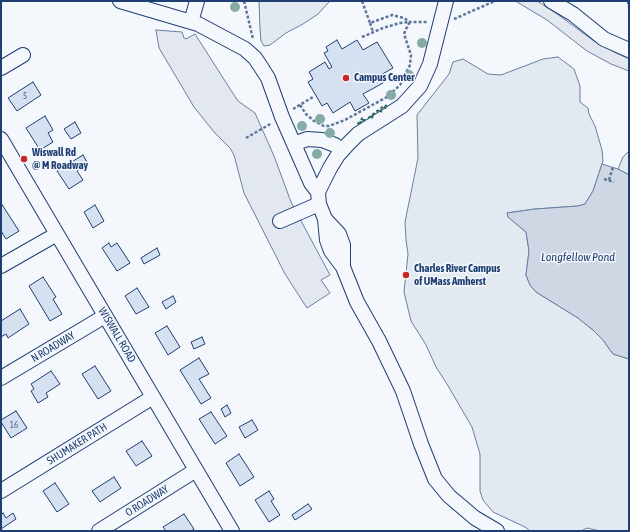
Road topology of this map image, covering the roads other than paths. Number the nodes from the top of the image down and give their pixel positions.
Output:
1 (120, 1) edge
2 (197, 1) edge
3 (446, 1) edge
4 (551, 1) edge
5 (191, 22) junction
6 (629, 50) edge
7 (23, 56) dead end
8 (1, 68) edge
9 (294, 144) junction
10 (3, 149) edge
11 (342, 151) junction
12 (318, 198) junction
13 (280, 221) dead end
14 (57, 234) junction
15 (1, 266) edge
16 (105, 316) junction
17 (1, 378) edge
18 (153, 396) junction
19 (196, 470) junction
20 (1, 491) edge
21 (98, 531) edge
22 (232, 531) edge
23 (497, 531) edge

1 - 5 street
2 - 5 street
3 - 11 street
4 - 6 street
5 - 9 street
7 - 8 street
9 - 11 street
9 - 12 street
10 - 14 street, WISWALL ROAD
11 - 12 street
12 - 13 street
12 - 23 street
14 - 15 street
14 - 16 street, WISWALL ROAD
16 - 17 street, N ROADWAY
16 - 18 street, WISWALL ROAD
18 - 19 street, WISWALL ROAD
18 - 20 street, SHUMAKER PATH
19 - 21 street, O ROADWAY
19 - 22 street, WISWALL ROAD

